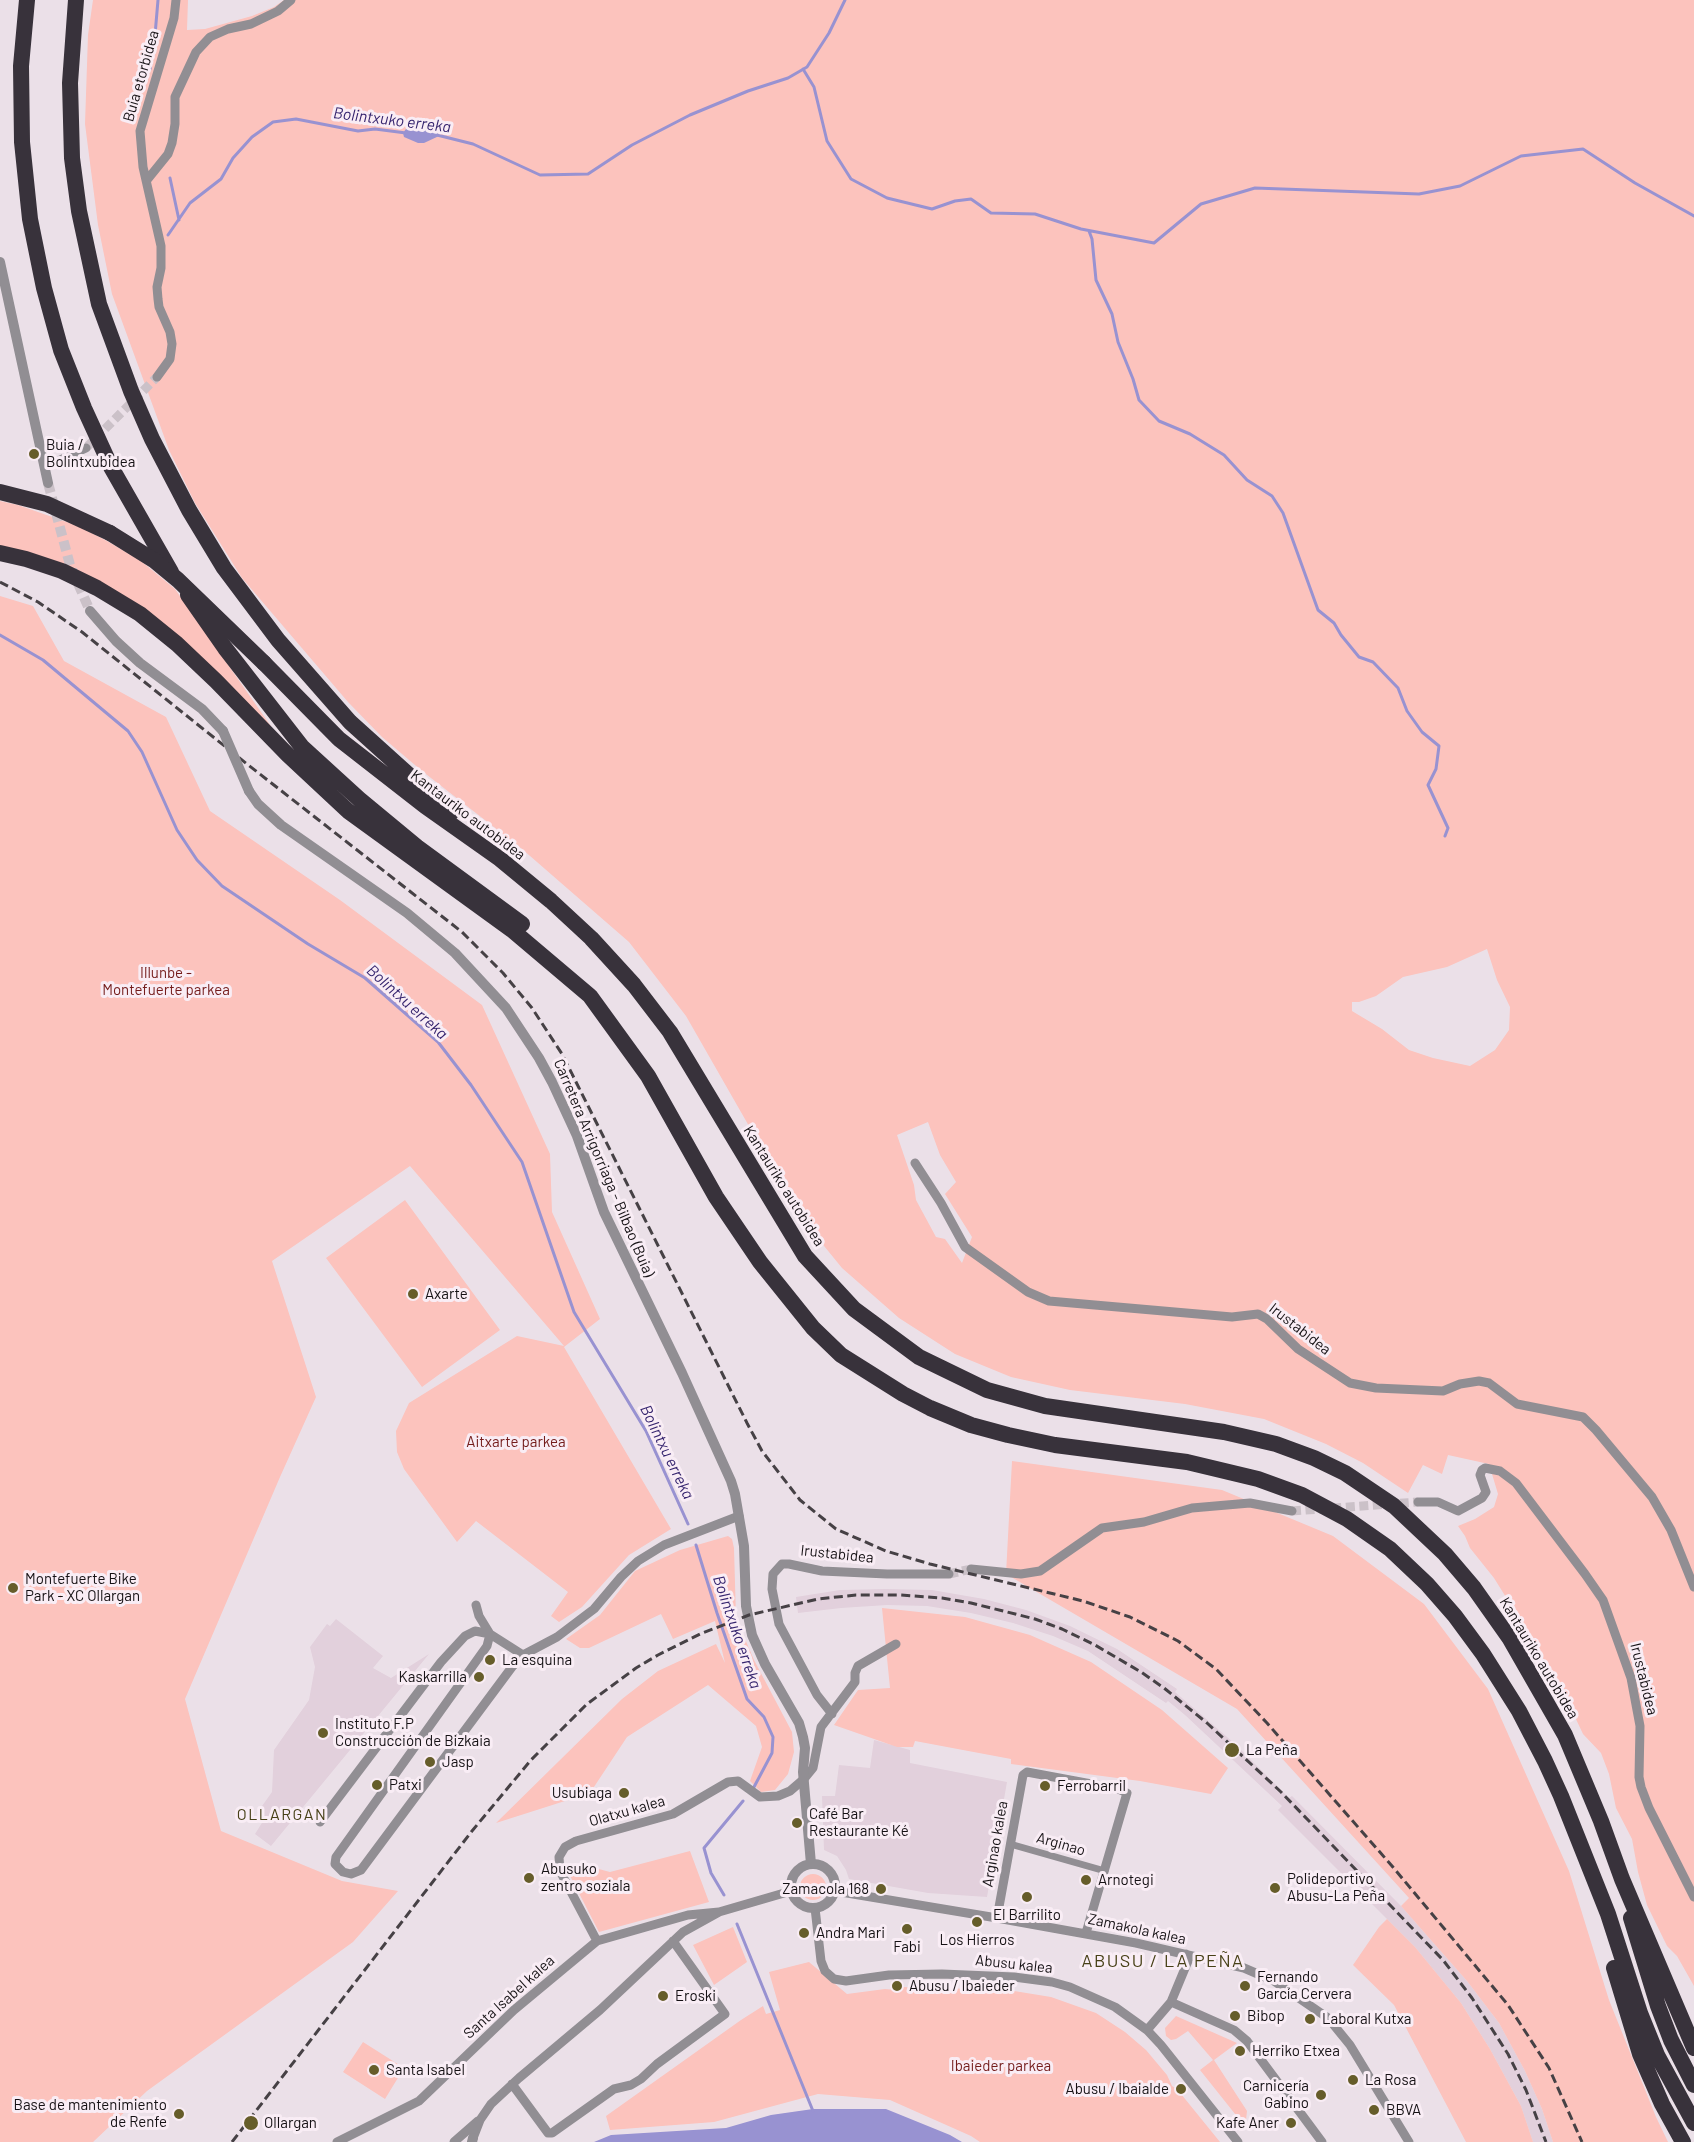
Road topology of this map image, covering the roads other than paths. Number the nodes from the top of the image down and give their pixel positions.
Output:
1 (27, 0) edge
2 (76, 0) edge
3 (176, 0) edge
4 (291, 0) edge
5 (147, 180) junction
6 (0, 262) edge
7 (157, 377) tunnel mouth
8 (86, 448) tunnel mouth
9 (45, 467) junction
10 (48, 483) tunnel mouth
11 (0, 492) edge
12 (0, 553) edge
13 (90, 611) tunnel mouth
14 (500, 859) junction
15 (590, 996) junction
16 (915, 1163) dead end
17 (1418, 1502) tunnel mouth
18 (1292, 1511) tunnel mouth
19 (739, 1516) junction
20 (971, 1569) tunnel mouth
21 (949, 1574) tunnel mouth
22 (1694, 1587) edge
23 (476, 1605) dead end
24 (490, 1634) junction
25 (896, 1644) dead end
26 (523, 1655) junction
27 (832, 1714) junction
28 (804, 1779) junction
29 (790, 1791) junction
30 (806, 1799) junction
31 (320, 1822) dead end
32 (1010, 1844) junction
33 (811, 1864) junction
34 (1104, 1870) junction
35 (1622, 1879) junction
36 (1594, 1882) junction
37 (791, 1891) junction
38 (835, 1892) junction
39 (1694, 1897) edge
40 (815, 1908) junction
41 (719, 1912) junction
42 (998, 1917) junction
43 (1086, 1934) junction
44 (597, 1941) junction
45 (673, 1941) junction
46 (1186, 1954) junction
47 (1171, 2002) junction
48 (1147, 2030) junction
49 (1694, 2048) edge
50 (512, 2084) junction
51 (1694, 2085) edge
52 (480, 2120) junction
53 (1694, 2124) edge
54 (473, 2140) edge
55 (337, 2142) edge
56 (454, 2142) edge
57 (1238, 2142) edge
58 (1322, 2142) edge
59 (1409, 2142) edge
60 (1683, 2142) edge

1 - 15 highway
2 - 14 highway
3 - 5 street, Buia etorbidea
4 - 5 street
5 - 7 street, Buia etorbidea
6 - 9 street
8 - 9 street
9 - 10 street
11 - 14 highway, Kantauriko autobidea, bridge
12 - 15 highway
13 - 19 street, Carretera Arrigorriaga - Bilbao (Buia), bridge
14 - 35 highway, Kantauriko autobidea
15 - 36 highway
16 - 22 street, Irustabidea
17 - 39 street, Irustabidea
18 - 20 street
19 - 26 street
19 - 28 street, Carretera Arrigorriaga - Bilbao (Buia)
21 - 27 street, Irustabidea
23 - 24 street
24 - 26 street
24 - 26 street
24 - 31 street
25 - 27 street
27 - 28 street
28 - 29 street, Olatxu kalea
28 - 30 street, Carretera Arrigorriaga - Bilbao (Buia)
29 - 30 street
29 - 44 street, Olatxu kalea
30 - 33 street, Carretera Arrigorriaga - Bilbao (Buia)
32 - 34 street, Arginao
32 - 34 street, Arginao kalea
32 - 42 street, Arginao kalea
33 - 37 street
33 - 38 street
34 - 43 street
35 - 49 highway
35 - 51 highway
36 - 53 highway
36 - 60 highway
37 - 40 street
37 - 41 street, Santa Isabel kalea
38 - 40 street
38 - 42 street, Zamakola kalea
40 - 48 street, Abusu kalea
41 - 44 street, Santa Isabel kalea
41 - 45 street, Santa Isabel kalea
42 - 43 street, Zamakola kalea
43 - 46 street, Zamakola kalea
44 - 55 street, Santa Isabel kalea
45 - 50 street, Santa Isabel kalea
45 - 50 street
46 - 47 street
46 - 59 street, Zamakola kalea
47 - 48 street
47 - 58 street
48 - 57 street, Abusu kalea
50 - 52 street, Santa Isabel kalea
52 - 54 street, Santa Isabel kalea
52 - 56 street

